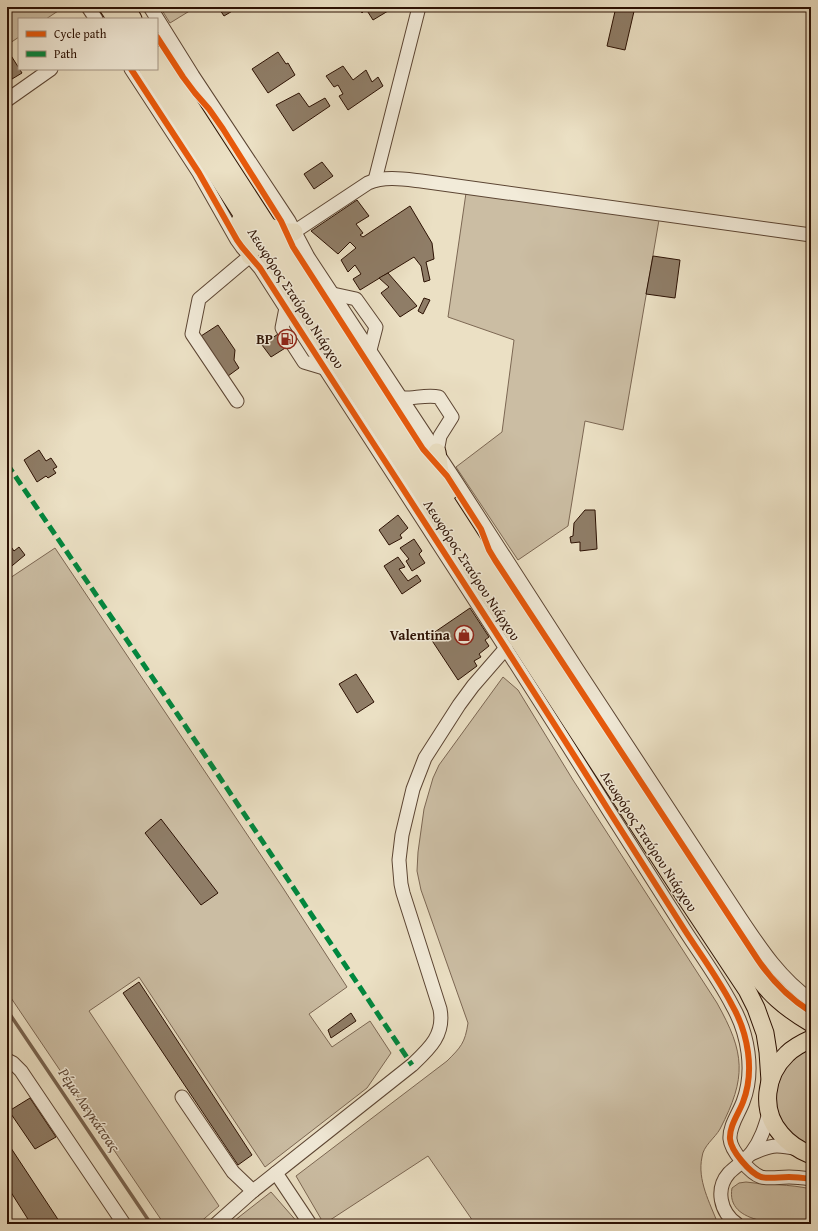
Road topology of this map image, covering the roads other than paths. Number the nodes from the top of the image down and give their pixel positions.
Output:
1 (88, 7) edge
2 (96, 7) edge
3 (108, 7) edge
4 (126, 7) edge
5 (150, 7) edge
6 (419, 7) edge
7 (95, 18) edge
8 (102, 18) edge
9 (115, 18) edge
10 (132, 18) edge
11 (157, 18) edge
12 (158, 20) edge
13 (158, 57) edge
14 (49, 70) edge
15 (132, 70) edge
16 (149, 70) edge
17 (7, 100) edge
18 (375, 180) junction
19 (236, 205) junction
20 (269, 227) junction
21 (294, 232) junction
22 (811, 235) edge
23 (250, 256) junction
24 (332, 294) junction
25 (370, 350) junction
26 (401, 398) junction
27 (237, 401) dead end
28 (437, 452) junction
29 (479, 553) junction
30 (506, 648) junction
31 (811, 1000) edge
32 (811, 1023) edge
33 (811, 1039) edge
34 (7, 1060) edge
35 (770, 1080) junction
36 (182, 1097) dead end
37 (769, 1113) junction
38 (804, 1152) edge
39 (747, 1158) junction
40 (276, 1173) junction
41 (811, 1179) edge
42 (253, 1191) junction
43 (124, 1224) edge
44 (216, 1224) edge
45 (310, 1224) edge
46 (737, 1224) edge

1 - 7 street
2 - 8 main road
3 - 9 main road
4 - 10 main road
5 - 11 street
6 - 18 street
12 - 21 street
13 - 20 main road, Λεωφόρος Σταύρου Νιάρχου
14 - 17 street
15 - 23 street
16 - 19 main road, Λεωφόρος Σταύρου Νιάρχου
18 - 21 street
18 - 22 street
19 - 23 main road
19 - 35 main road, Λεωφόρος Σταύρου Νιάρχου
20 - 21 main road
20 - 29 main road, Λεωφόρος Σταύρου Νιάρχου
21 - 24 street
23 - 27 street
23 - 30 street
24 - 25 street
24 - 25 street
25 - 26 street
26 - 28 street
26 - 28 street
28 - 29 main road
28 - 31 street
29 - 32 main road, Λεωφόρος Σταύρου Νιάρχου
30 - 39 street
30 - 40 street
33 - 35 main road, Λεωφόρος Σταύρου Νιάρχου
34 - 43 street
35 - 37 main road, Λεωφόρος Σταύρου Νιάρχου
36 - 42 street
37 - 38 main road, Λεωφόρος Σταύρου Νιάρχου
37 - 39 street
38 - 39 street
39 - 41 street
39 - 46 street
40 - 42 street
40 - 45 street
42 - 44 street

